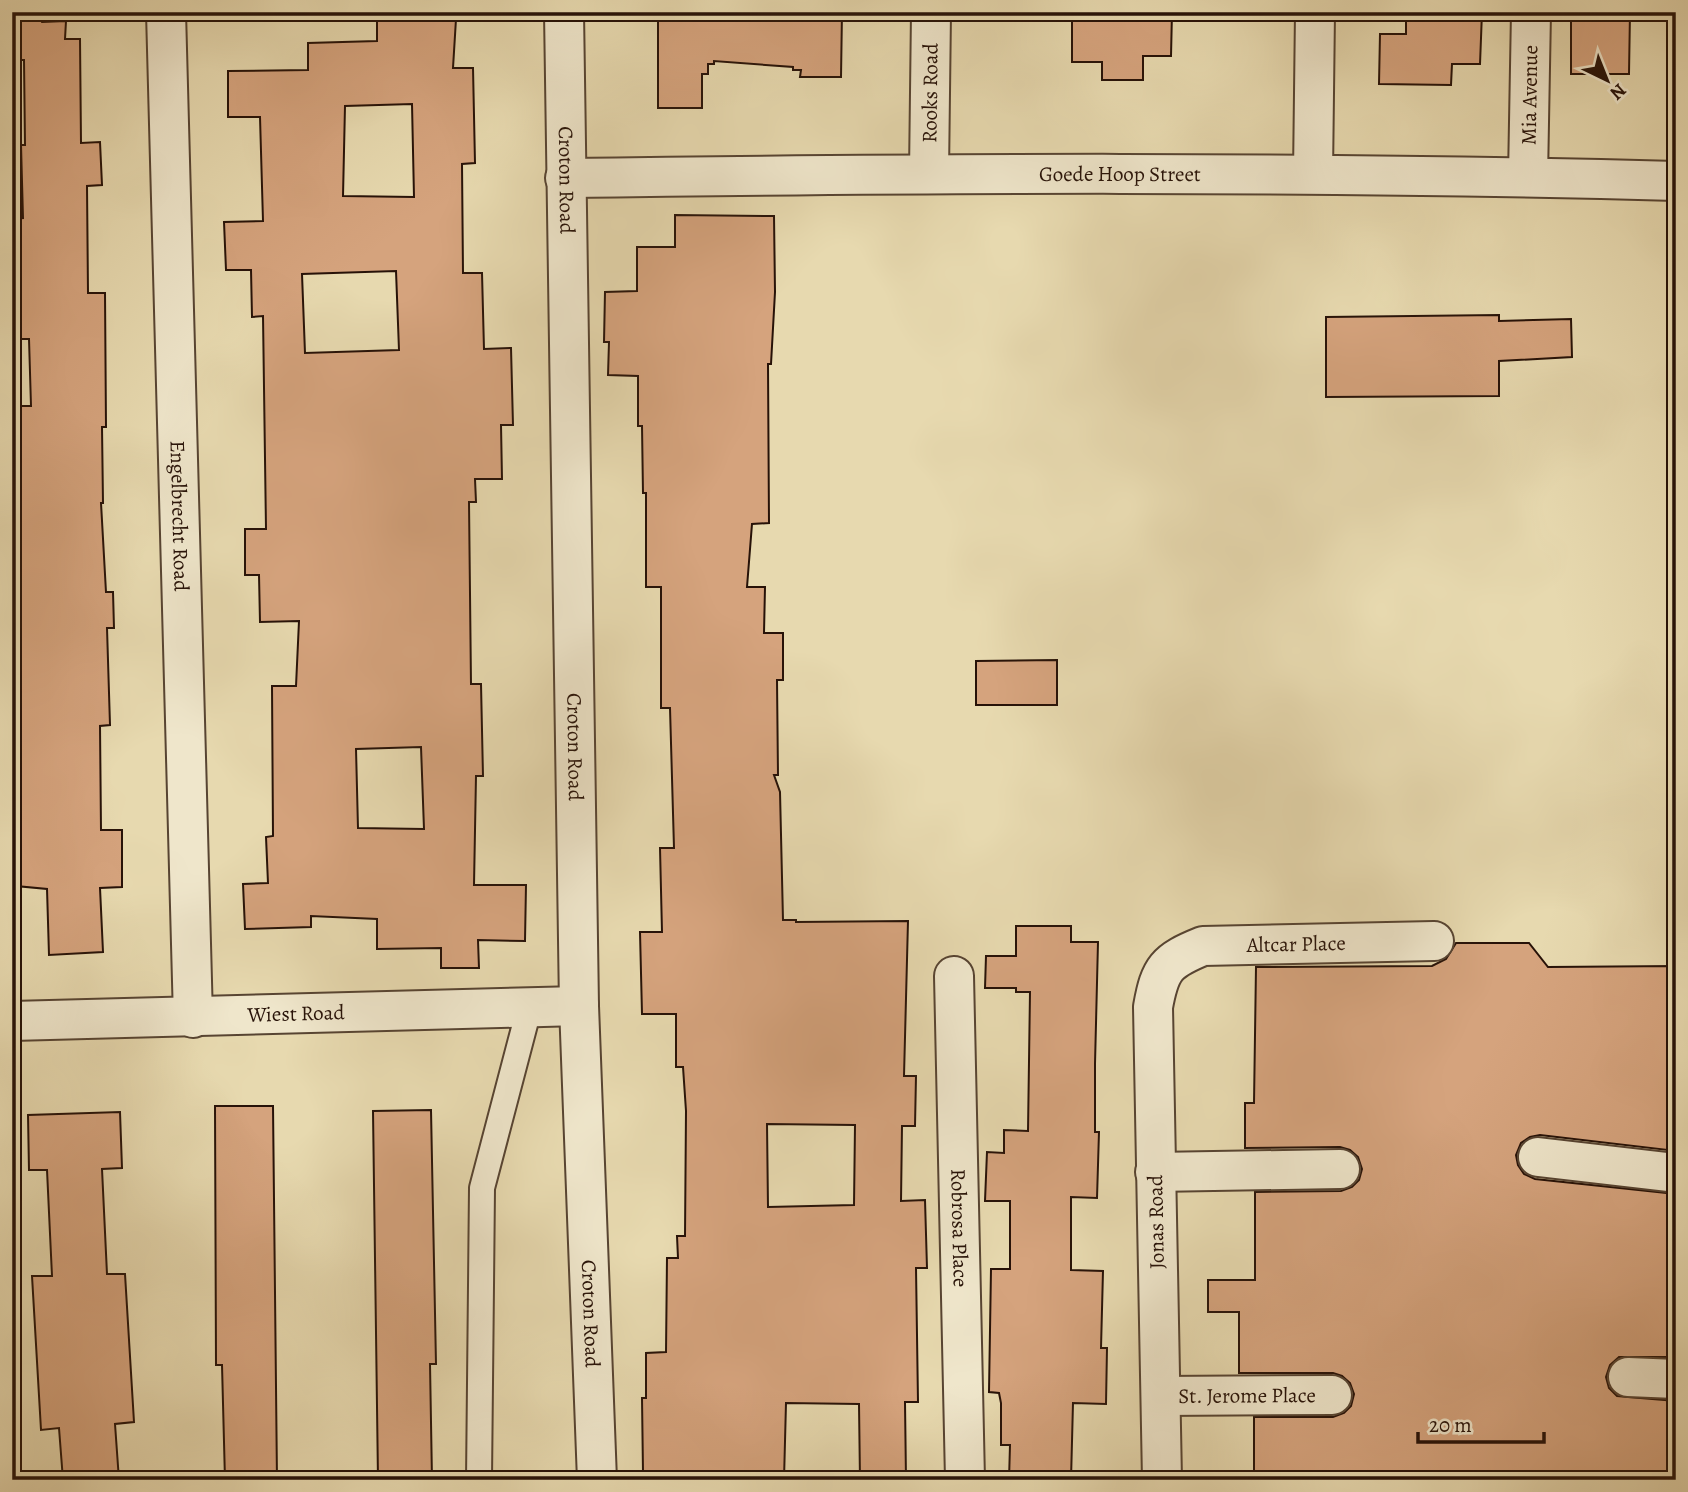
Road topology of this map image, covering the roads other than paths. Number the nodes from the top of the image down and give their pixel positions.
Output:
1 (166, 12) edge
2 (564, 12) edge
3 (931, 12) edge
4 (1315, 12) edge
5 (1531, 12) edge
6 (929, 173) junction
7 (1313, 174) junction
8 (1528, 177) junction
9 (565, 178) junction
10 (1676, 181) edge
11 (1434, 941) dead end
12 (1164, 967) joint
13 (954, 976) dead end
14 (579, 1006) junction
15 (529, 1009) junction
16 (194, 1018) junction
17 (12, 1021) edge
18 (1538, 1157) dead end
19 (1340, 1169) dead end
20 (1155, 1172) junction
21 (1676, 1173) edge
22 (1628, 1377) dead end
23 (1676, 1380) edge
24 (1332, 1395) dead end
25 (1161, 1396) junction
26 (479, 1480) edge
27 (597, 1480) edge
28 (964, 1480) edge
29 (1162, 1480) edge

1 - 16 street, Engelbrecht Road
2 - 9 street, Croton Road
3 - 6 street, Rooks Road
4 - 7 street
5 - 8 street, Mia Avenue
6 - 7 street, Goede Hoop Street
6 - 9 street, Goede Hoop Street
7 - 8 street, Goede Hoop Street
8 - 10 street, Goede Hoop Street
9 - 14 street, Croton Road
11 - 12 street, Altcar Place
12 - 20 street, Jonas Road
13 - 28 street, Robrosa Place
14 - 15 street, Wiest Road
14 - 27 street, Croton Road
15 - 16 street, Wiest Road
15 - 26 lane
16 - 17 street, Wiest Road
18 - 21 street
19 - 20 street
20 - 25 street, Jonas Road
22 - 23 street
24 - 25 street, St. Jerome Place
25 - 29 street, Jonas Road

